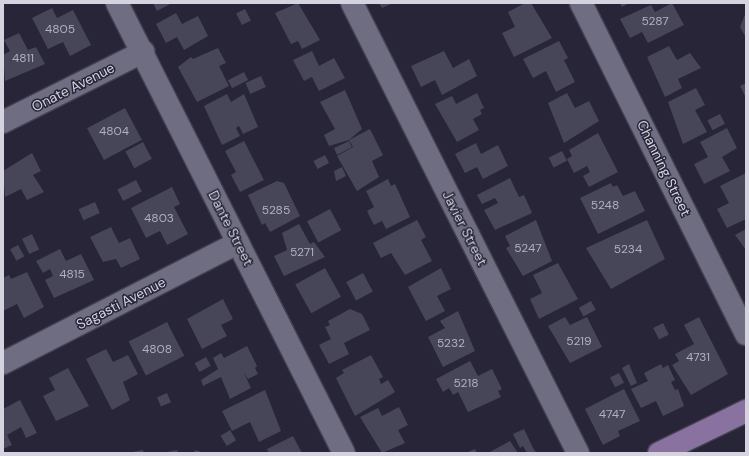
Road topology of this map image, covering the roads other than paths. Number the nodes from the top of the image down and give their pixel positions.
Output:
1 (117, 3) edge
2 (352, 3) edge
3 (581, 3) edge
4 (143, 52) junction
5 (3, 122) edge
6 (238, 243) junction
7 (746, 334) edge
8 (3, 363) edge
9 (746, 411) edge
10 (344, 453) edge
11 (578, 453) edge
12 (659, 453) edge

1 - 4 street, Dante Street
2 - 11 street, Javier Street
3 - 7 street, Channing Street
4 - 5 street, Onate Avenue
4 - 6 street, Dante Street
6 - 8 street, Sagasti Avenue
6 - 10 street, Dante Street
9 - 12 main road

